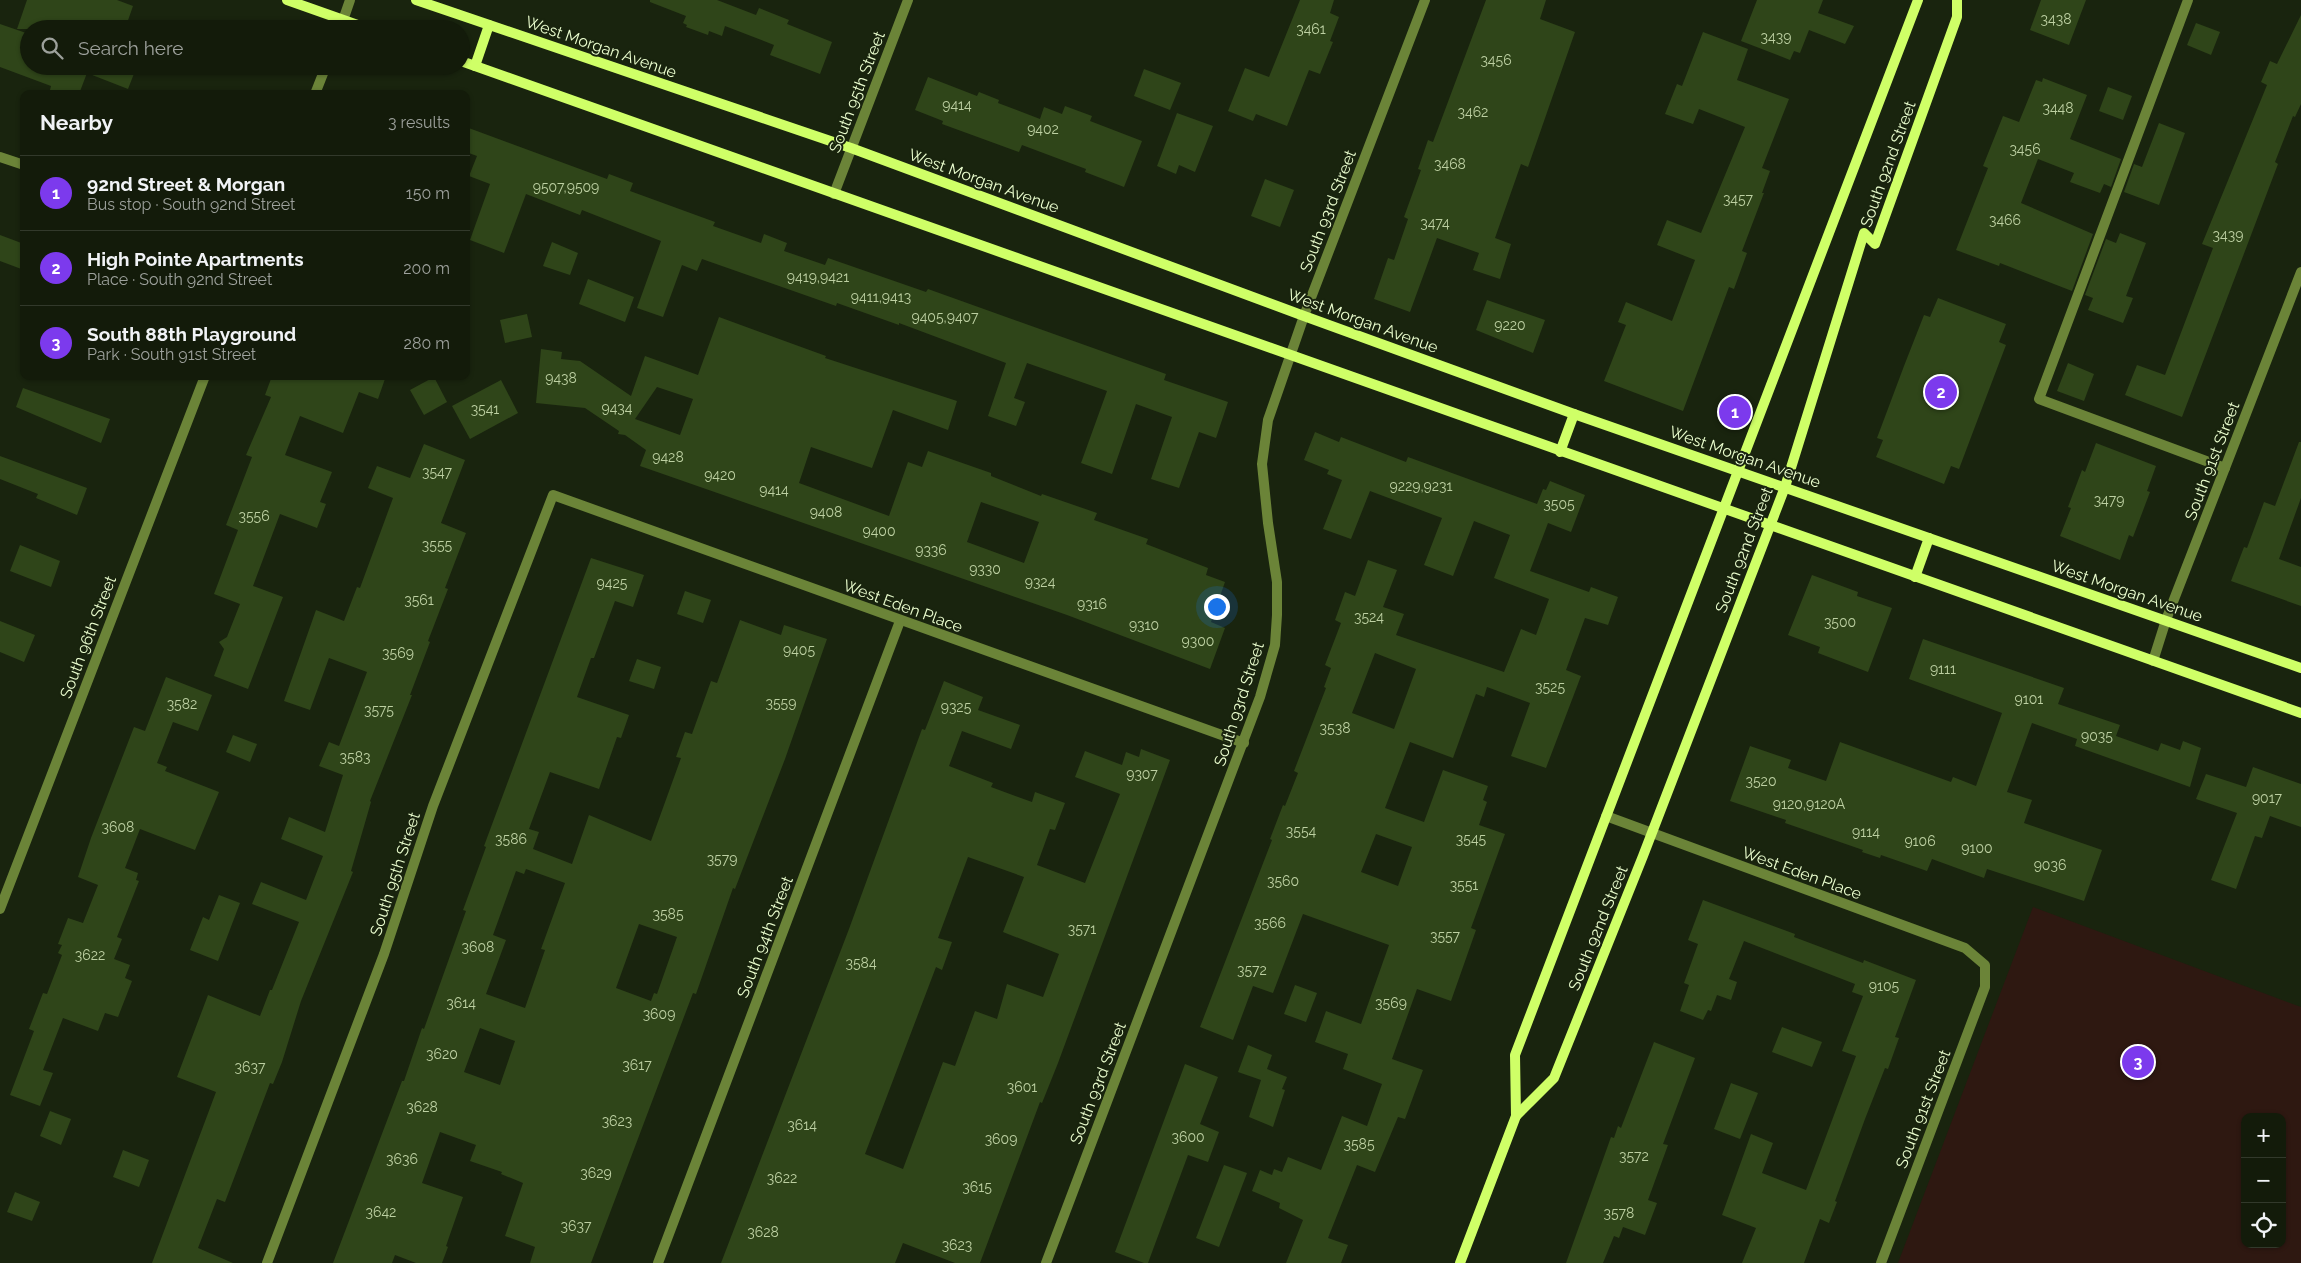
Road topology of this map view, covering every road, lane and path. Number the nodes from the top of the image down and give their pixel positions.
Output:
1 (287, 0) edge
2 (350, 0) edge
3 (416, 0) edge
4 (908, 0) edge
5 (1425, 0) edge
6 (1918, 0) edge
7 (1957, 0) edge
8 (2188, 0) edge
9 (333, 20) edge
10 (343, 20) edge
11 (489, 25) junction
12 (470, 64) edge
13 (475, 66) junction
14 (322, 75) edge
15 (317, 90) edge
16 (851, 148) junction
17 (0, 156) edge
18 (20, 164) edge
19 (834, 194) junction
20 (2301, 272) edge
21 (2296, 297) edge
22 (1304, 316) junction
23 (1291, 357) junction
24 (203, 380) edge
25 (1574, 414) junction
26 (1560, 452) junction
27 (2225, 468) junction
28 (1738, 470) junction
29 (1785, 487) junction
30 (553, 495) joint
31 (1724, 508) junction
32 (1770, 525) junction
33 (1929, 538) junction
34 (1915, 577) junction
35 (2166, 620) junction
36 (900, 621) junction
37 (2152, 661) junction
38 (2301, 668) edge
39 (2301, 713) edge
40 (1244, 743) junction
41 (1606, 816) junction
42 (1652, 834) junction
43 (0, 909) edge
44 (1985, 965) joint
45 (1516, 1116) junction
46 (267, 1263) edge
47 (658, 1263) edge
48 (1046, 1263) edge
49 (1460, 1263) edge
50 (1881, 1263) edge

1 - 9 street
2 - 10 street
3 - 11 street, West Morgan Avenue
4 - 16 street, South 95th Street
5 - 22 street, South 93rd Street
6 - 28 street, South 92nd Street
7 - 29 street, South 92nd Street
8 - 27 street
11 - 13 street
11 - 16 street, West Morgan Avenue
12 - 13 street
13 - 19 street
14 - 15 street
16 - 19 street, South 95th Street
16 - 22 street, West Morgan Avenue
17 - 18 street
19 - 23 street
20 - 21 street, South 91st Street
21 - 27 street, South 91st Street
22 - 23 street, South 93rd Street
22 - 25 street, West Morgan Avenue
23 - 26 street
23 - 40 street, South 93rd Street
24 - 43 street, South 96th Street
25 - 26 street
25 - 28 street, West Morgan Avenue
26 - 31 street
27 - 35 street, South 91st Street
28 - 29 street, West Morgan Avenue
28 - 31 street, South 92nd Street
29 - 32 street, South 92nd Street
29 - 33 street, West Morgan Avenue
30 - 36 street, West Eden Place
30 - 46 street, South 95th Street
31 - 32 street
31 - 41 street, South 92nd Street
32 - 34 street
32 - 42 street, South 92nd Street
33 - 34 street
33 - 35 street, West Morgan Avenue
34 - 37 street
35 - 37 street, South 91st Street
35 - 38 street, West Morgan Avenue
36 - 40 street, West Eden Place
36 - 47 street, South 94th Street
37 - 39 street
40 - 48 street, South 93rd Street
41 - 42 street, West Eden Place
41 - 45 street, South 92nd Street
42 - 44 street, West Eden Place
42 - 45 street, South 92nd Street
44 - 50 street, South 91st Street
45 - 49 street, South 92nd Street

